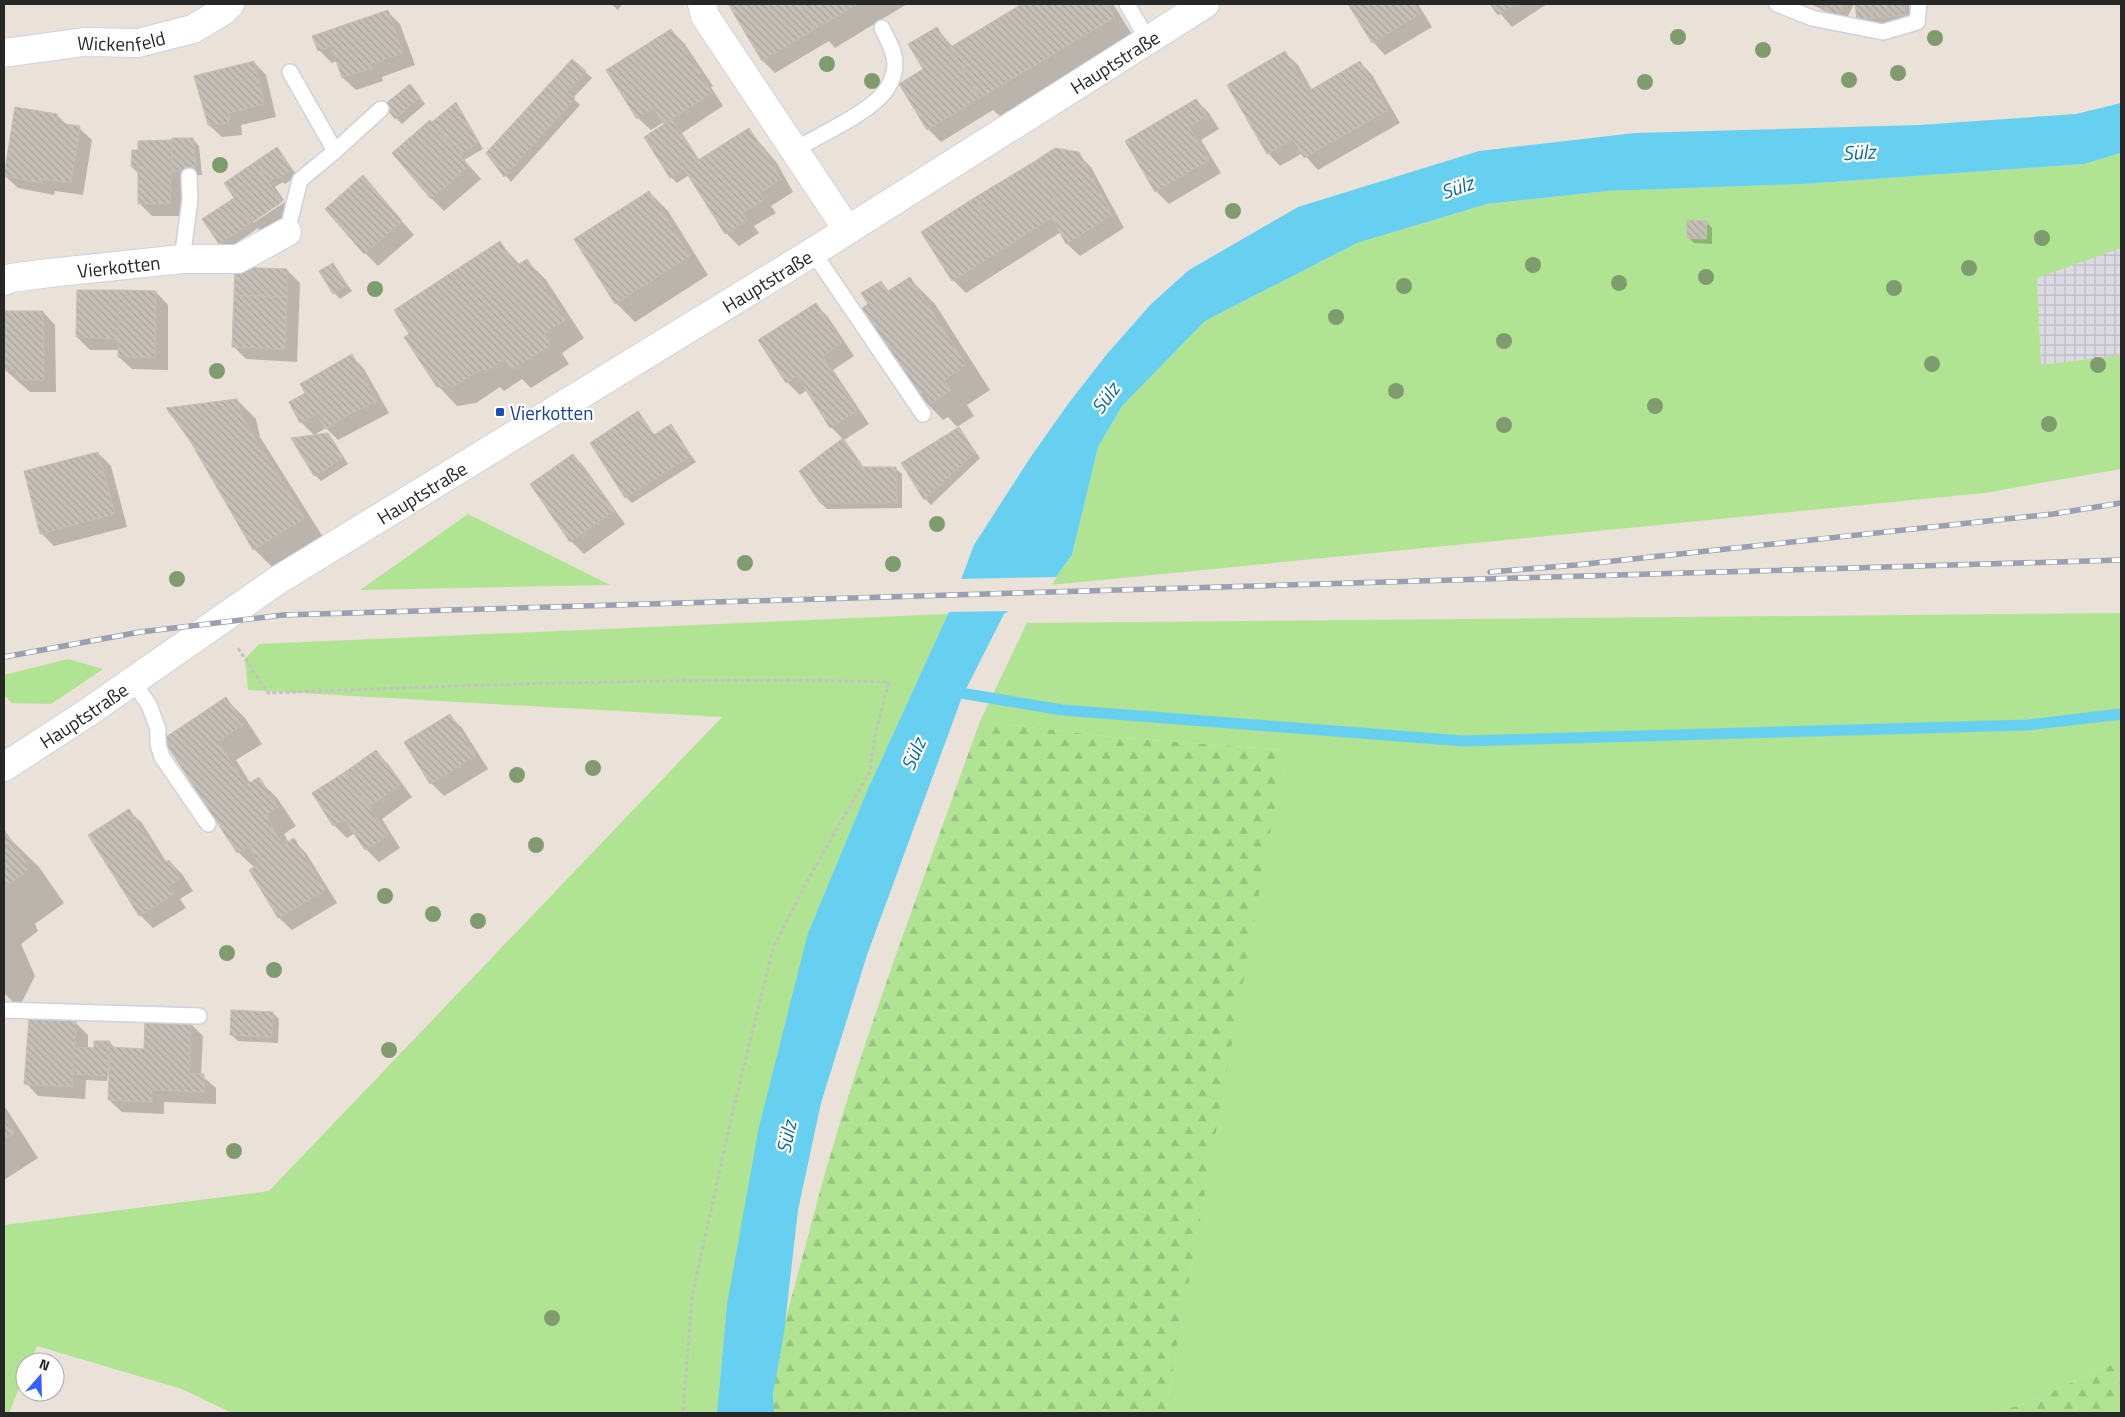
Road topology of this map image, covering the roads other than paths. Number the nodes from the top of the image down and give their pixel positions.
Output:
1 (230, 4) edge
2 (702, 4) edge
3 (1127, 4) edge
4 (1205, 4) edge
5 (1777, 4) edge
6 (1919, 4) edge
7 (882, 28) dead end
8 (1148, 40) junction
9 (4, 53) edge
10 (290, 72) dead end
11 (381, 110) dead end
12 (794, 150) junction
13 (335, 151) junction
14 (189, 176) dead end
15 (848, 229) junction
16 (287, 232) joint
17 (813, 252) junction
18 (182, 259) junction
19 (4, 281) edge
20 (923, 414) dead end
21 (133, 681) junction
22 (4, 766) edge
23 (208, 824) dead end
24 (4, 1010) edge
25 (199, 1016) dead end

1 - 9 main road, Wickenfeld
2 - 12 main road
3 - 8 lane
4 - 8 main road, Hauptstraße
5 - 6 lane
7 - 12 lane
8 - 15 main road, Hauptstraße
10 - 13 lane
11 - 13 lane
12 - 15 main road
13 - 16 lane
14 - 18 lane
15 - 17 main road, Hauptstraße
16 - 18 main road, Vierkotten
17 - 20 lane
17 - 21 main road, Hauptstraße
18 - 19 main road, Vierkotten
21 - 22 main road, Hauptstraße
21 - 23 lane
24 - 25 lane

